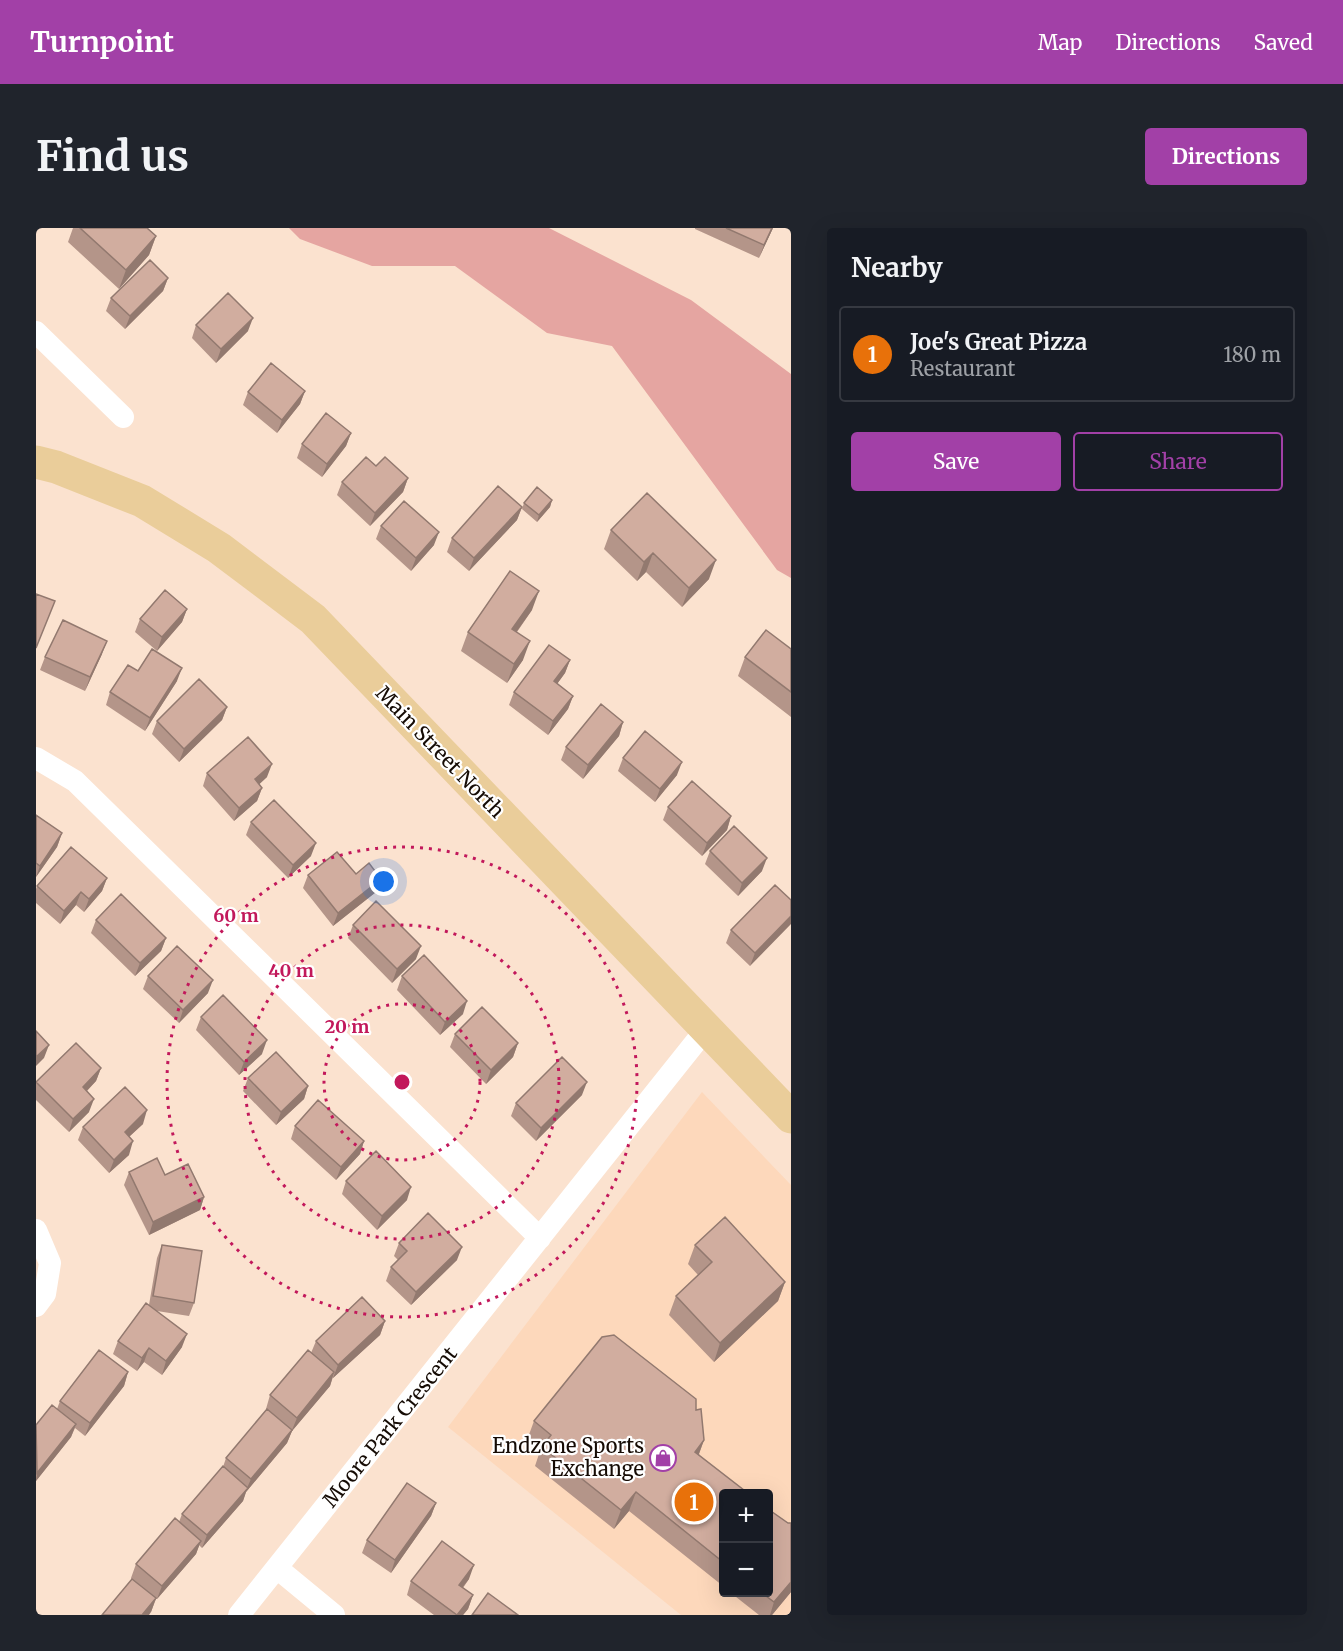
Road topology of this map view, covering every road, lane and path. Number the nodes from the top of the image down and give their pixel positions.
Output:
1 (36, 332) edge
2 (123, 417) dead end
3 (36, 462) edge
4 (36, 758) edge
5 (706, 1029) junction
6 (791, 1117) edge
7 (36, 1230) edge
8 (540, 1238) junction
9 (36, 1306) edge
10 (277, 1568) junction
11 (239, 1615) edge
12 (334, 1615) edge

1 - 2 street
3 - 5 main road, Main Street North
4 - 8 street
5 - 6 main road, Main Street North
5 - 8 street, Moore Park Crescent
7 - 9 street
8 - 10 street, Moore Park Crescent
10 - 11 street, Moore Park Crescent
10 - 12 street

